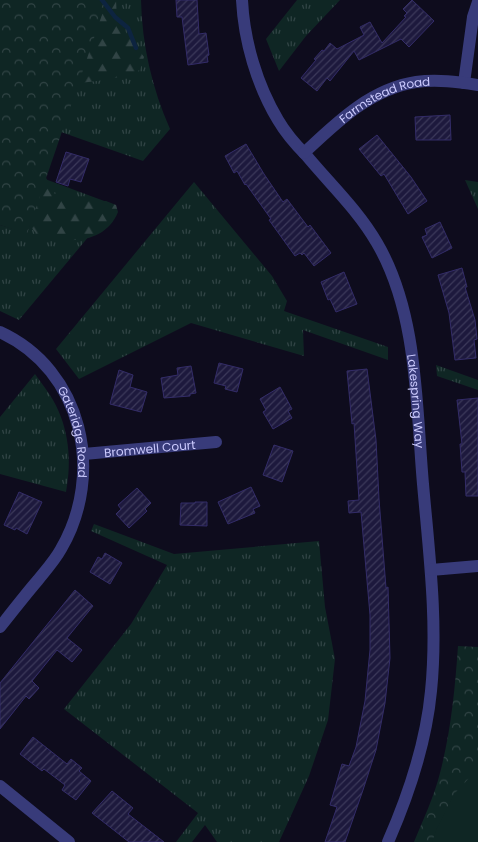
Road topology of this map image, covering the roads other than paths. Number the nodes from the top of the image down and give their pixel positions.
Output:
1 (242, 0) edge
2 (478, 2) edge
3 (464, 83) junction
4 (478, 85) edge
5 (304, 153) junction
6 (0, 332) edge
7 (216, 442) dead end
8 (84, 454) junction
9 (478, 566) edge
10 (431, 570) junction
11 (0, 627) edge
12 (0, 786) edge
13 (69, 842) edge
14 (388, 842) edge

1 - 5 street, Lakespring Way
2 - 3 street
3 - 4 street, Farmstead Road
3 - 5 street, Farmstead Road
5 - 10 street, Lakespring Way
6 - 8 street, Gateridge Road
7 - 8 street, Bromwell Court
8 - 11 street, Gateridge Road
9 - 10 street
10 - 14 street, Lakespring Way
12 - 13 street

